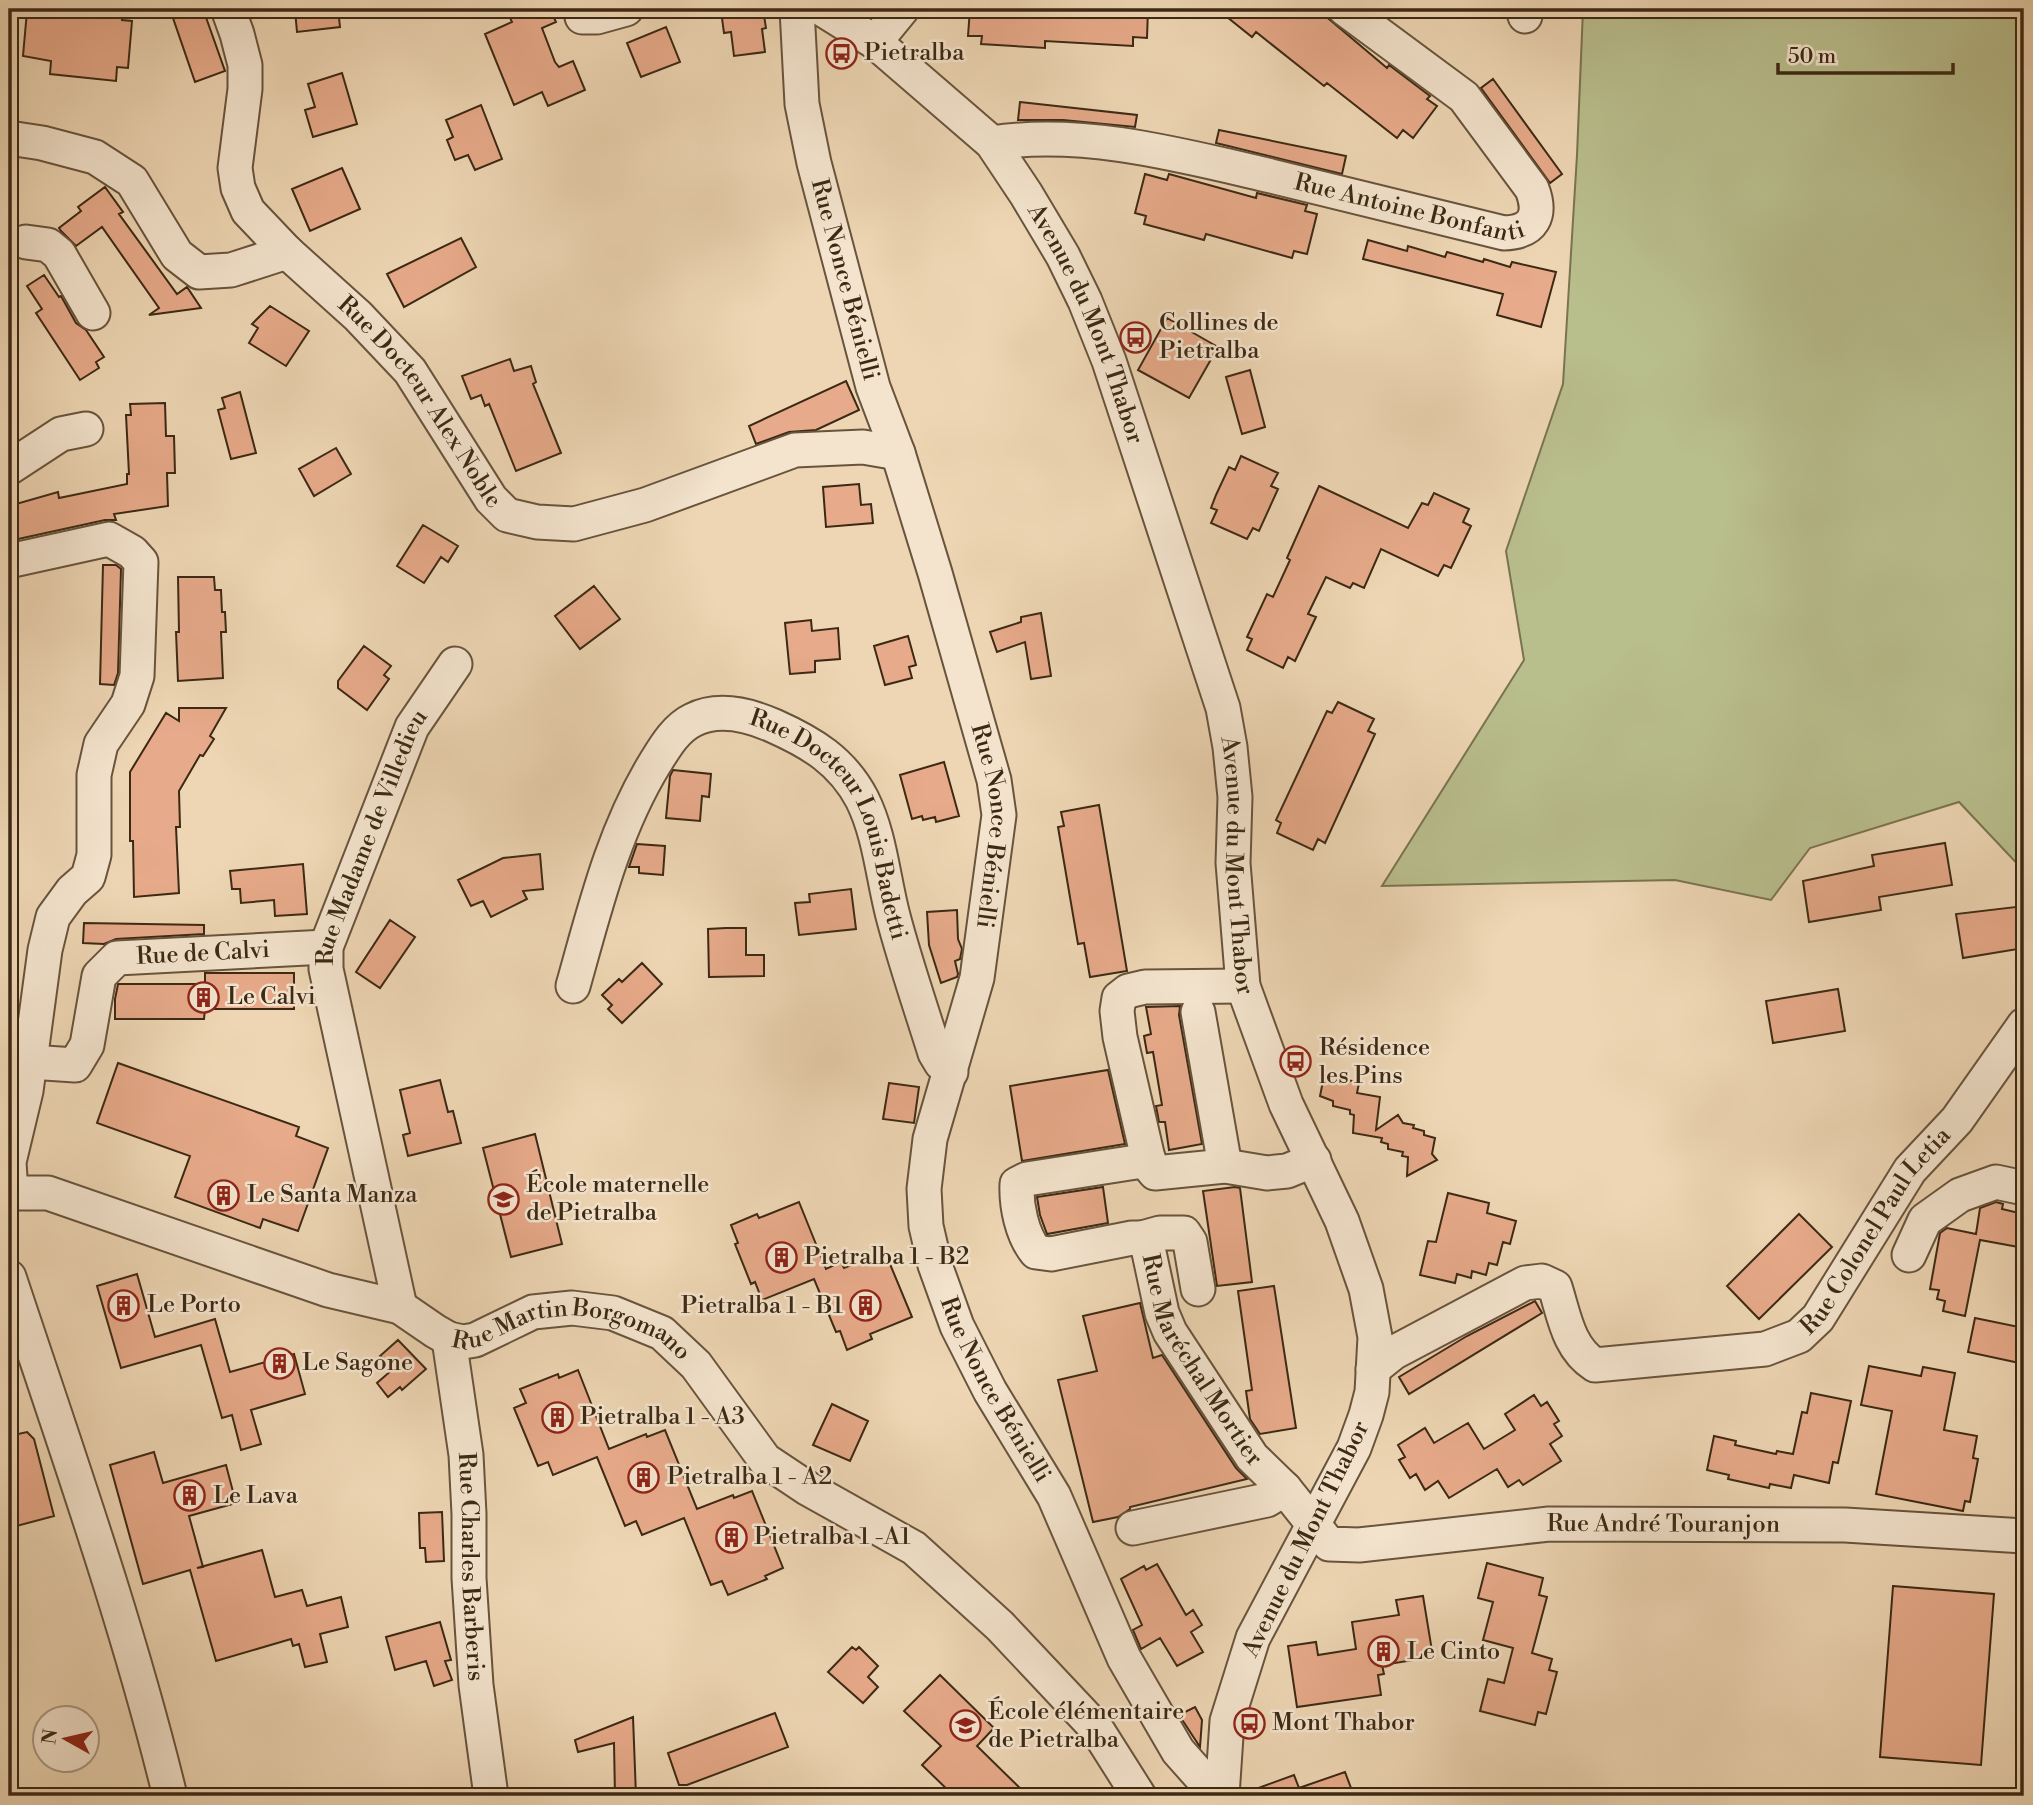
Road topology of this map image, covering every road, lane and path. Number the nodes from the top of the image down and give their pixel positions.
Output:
1 (228, 9) edge
2 (626, 9) edge
3 (797, 9) edge
4 (902, 9) edge
5 (1345, 9) edge
6 (837, 13) edge
7 (582, 17) dead end
8 (875, 42) junction
9 (9, 138) edge
10 (992, 143) junction
11 (26, 242) dead end
12 (287, 252) junction
13 (93, 313) dead end
14 (86, 429) dead end
15 (898, 453) junction
16 (9, 468) edge
17 (9, 561) edge
18 (454, 664) dead end
19 (326, 947) junction
20 (573, 986) dead end
21 (1243, 986) junction
22 (1198, 1012) dead end
23 (2024, 1025) edge
24 (30, 1062) junction
25 (951, 1072) junction
26 (1149, 1160) junction
27 (1314, 1160) junction
28 (1225, 1166) junction
29 (2024, 1188) edge
30 (10, 1195) edge
31 (1142, 1238) junction
32 (1909, 1255) dead end
33 (9, 1277) edge
34 (1198, 1290) dead end
35 (400, 1307) junction
36 (449, 1339) junction
37 (1373, 1369) junction
38 (1285, 1489) junction
39 (1313, 1521) junction
40 (1133, 1528) dead end
41 (2024, 1536) edge
42 (170, 1796) edge
43 (491, 1796) edge
44 (1139, 1796) edge
45 (1220, 1796) edge

1 - 12 street, Rue Docteur Alex Noble
2 - 7 street
3 - 15 street, Rue Nonce Bénielli
4 - 8 street
5 - 10 street, Rue Antoine Bonfanti
6 - 8 street, Avenue du Mont Thabor
8 - 10 street, Avenue du Mont Thabor
9 - 12 street
10 - 21 street, Avenue du Mont Thabor
11 - 13 street
12 - 15 street, Rue Docteur Alex Noble
14 - 16 street
15 - 25 street, Rue Nonce Bénielli
17 - 24 street
18 - 19 street, Rue Madame de Villedieu
19 - 24 street, Rue de Calvi
19 - 35 street, Rue Madame de Villedieu
20 - 25 street, Rue Docteur Louis Badetti
21 - 26 street
21 - 27 street, Avenue du Mont Thabor
22 - 28 street
23 - 37 street, Rue Colonel Paul Letia
24 - 30 street
25 - 45 street, Rue Nonce Bénielli
26 - 28 street
26 - 31 street, Rue Maréchal Mortier
27 - 28 street
27 - 37 street, Avenue du Mont Thabor
29 - 32 street
30 - 35 street, Rue Martin Borgomano
31 - 34 street
31 - 38 street, Rue Maréchal Mortier
33 - 42 street
35 - 36 street, Rue Martin Borgomano
36 - 43 street, Rue Charles Barberis
36 - 44 street, Rue Martin Borgomano
37 - 39 street, Avenue du Mont Thabor
38 - 39 street, Rue Maréchal Mortier
38 - 40 street
39 - 41 street, Rue André Touranjon
39 - 45 street, Avenue du Mont Thabor

